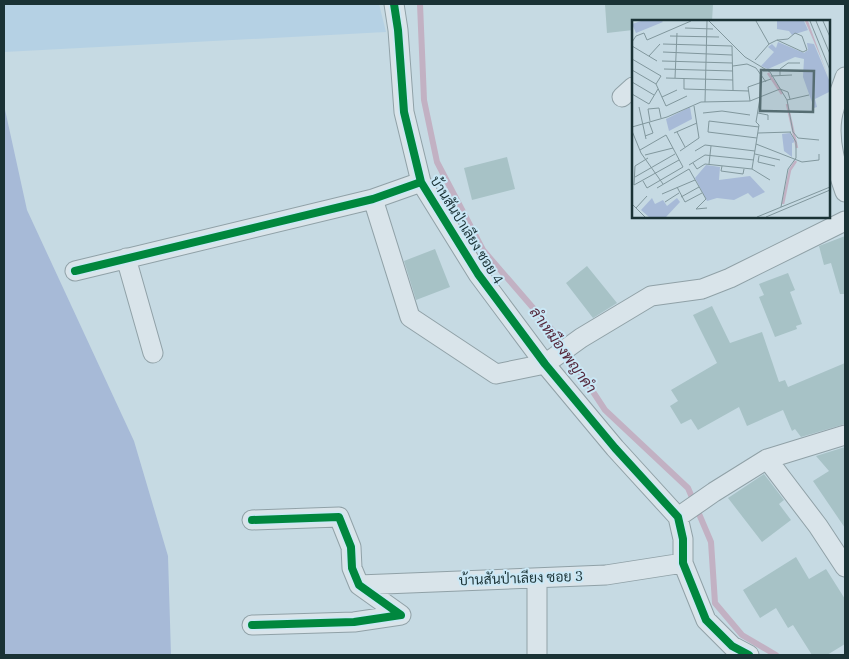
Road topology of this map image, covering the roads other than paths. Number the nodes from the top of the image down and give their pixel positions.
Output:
1 (394, 4) edge
2 (829, 72) edge
3 (845, 76) edge
4 (421, 182) junction
5 (845, 192) edge
6 (373, 198) junction
7 (845, 221) edge
8 (126, 258) junction
9 (75, 271) dead end
10 (153, 353) dead end
11 (550, 361) junction
12 (845, 435) edge
13 (767, 459) junction
14 (678, 518) junction
15 (252, 520) dead end
16 (683, 563) junction
17 (845, 567) edge
18 (537, 578) junction
19 (359, 585) junction
20 (252, 625) dead end
21 (537, 655) edge
22 (749, 655) edge

1 - 4 street, บ้านสันป่าเลียง ซอย 4
2 - 3 street
3 - 5 street
4 - 6 street
4 - 11 street, บ้านสันป่าเลียง ซอย 4
6 - 8 street
6 - 11 street
7 - 11 street
8 - 9 street
8 - 10 street
11 - 14 street, บ้านสันป่าเลียง ซอย 4
12 - 13 street
13 - 14 street
13 - 17 street
14 - 16 street
15 - 19 street
16 - 18 street, บ้านสันป่าเลียง ซอย 3
16 - 22 street
18 - 19 street, บ้านสันป่าเลียง ซอย 3
18 - 21 street
19 - 20 street

